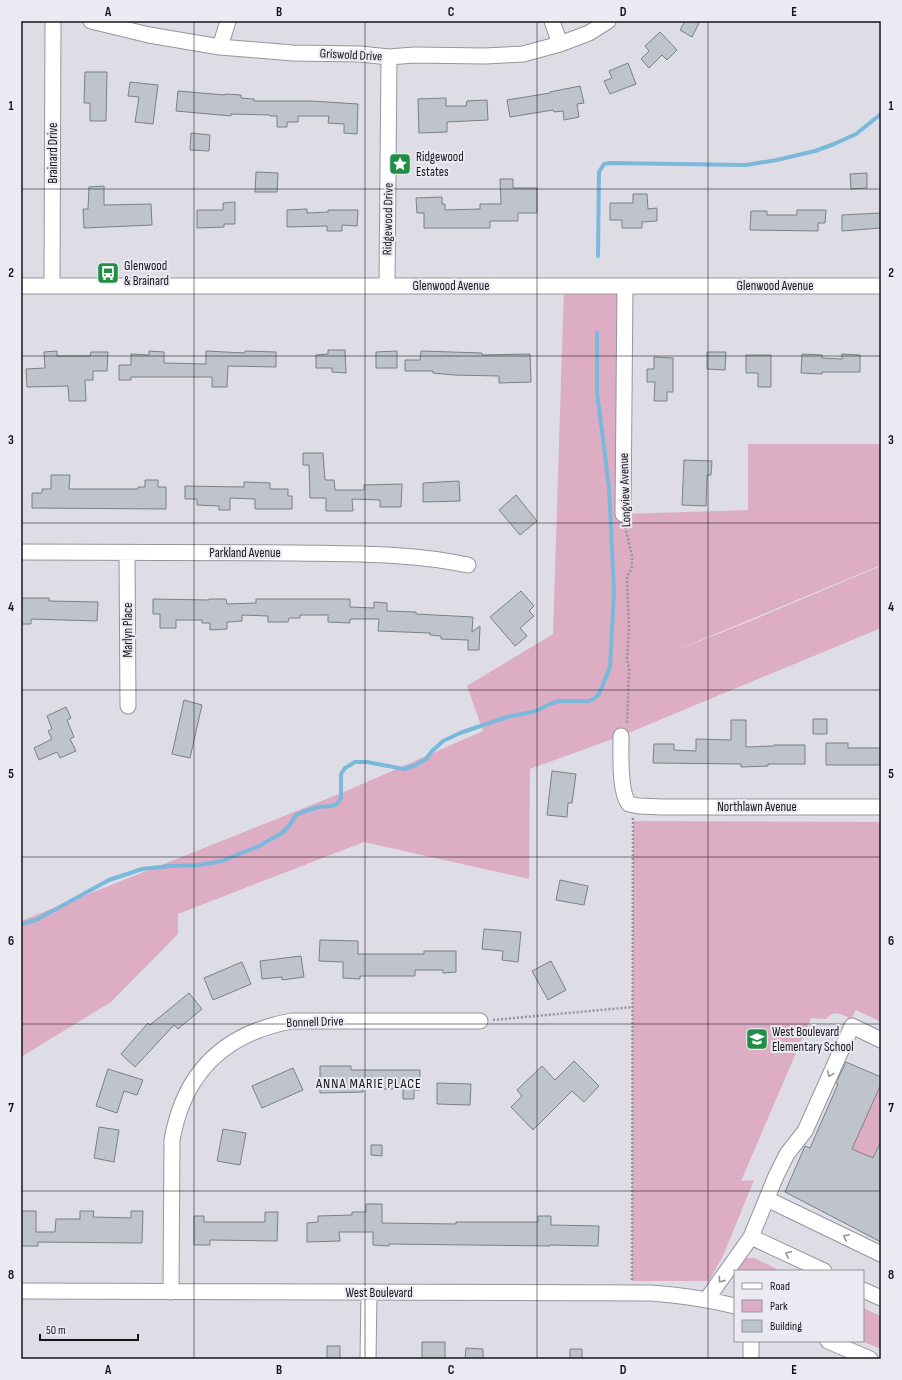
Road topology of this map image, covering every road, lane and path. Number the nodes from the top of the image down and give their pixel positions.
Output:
1 (53, 21) edge
2 (91, 21) edge
3 (228, 21) edge
4 (552, 21) edge
5 (608, 21) edge
6 (560, 44) junction
7 (220, 47) junction
8 (389, 56) junction
9 (21, 286) edge
10 (52, 286) junction
11 (387, 286) junction
12 (625, 286) junction
13 (881, 286) edge
14 (623, 514) joint
15 (21, 552) edge
16 (127, 553) junction
17 (468, 565) dead end
18 (128, 706) dead end
19 (621, 736) joint
20 (633, 805) junction
21 (881, 807) edge
22 (633, 1007) junction
23 (480, 1021) joint
24 (881, 1040) edge
25 (767, 1199) junction
26 (751, 1237) junction
27 (881, 1254) edge
28 (822, 1270) edge
29 (632, 1281) dead end
30 (864, 1290) edge
31 (21, 1291) edge
32 (171, 1292) junction
33 (369, 1293) junction
34 (881, 1298) edge
35 (707, 1299) junction
36 (734, 1306) edge
37 (751, 1342) edge
38 (830, 1342) edge
39 (368, 1359) edge
40 (751, 1359) edge
41 (870, 1359) edge

1 - 10 street, Brainard Drive
2 - 7 street, Griswold Drive
3 - 7 street
4 - 6 street
5 - 6 street, Griswold Drive
6 - 8 street, Griswold Drive
7 - 8 street, Griswold Drive
8 - 11 street, Ridgewood Drive
9 - 10 street, Glenwood Avenue
10 - 11 street, Glenwood Avenue
11 - 12 street, Glenwood Avenue
12 - 13 street, Glenwood Avenue
12 - 14 street, Longview Avenue
14 - 19 path, Longview Avenue
15 - 16 street, Parkland Avenue
16 - 17 street, Parkland Avenue
16 - 18 street, Marlyn Place
19 - 20 street
20 - 21 street, Northlawn Avenue
20 - 22 path
22 - 23 path
22 - 29 path
23 - 32 street, Bonnell Drive
24 -> 25 street
25 - 26 street
27 -> 25 street
28 -> 26 street
26 -> 35 street
30 - 34 street
31 - 32 street, West Boulevard
32 - 33 street, West Boulevard
33 - 35 street, West Boulevard
33 - 39 street
35 - 36 street, West Boulevard
37 - 40 street
38 - 41 street

